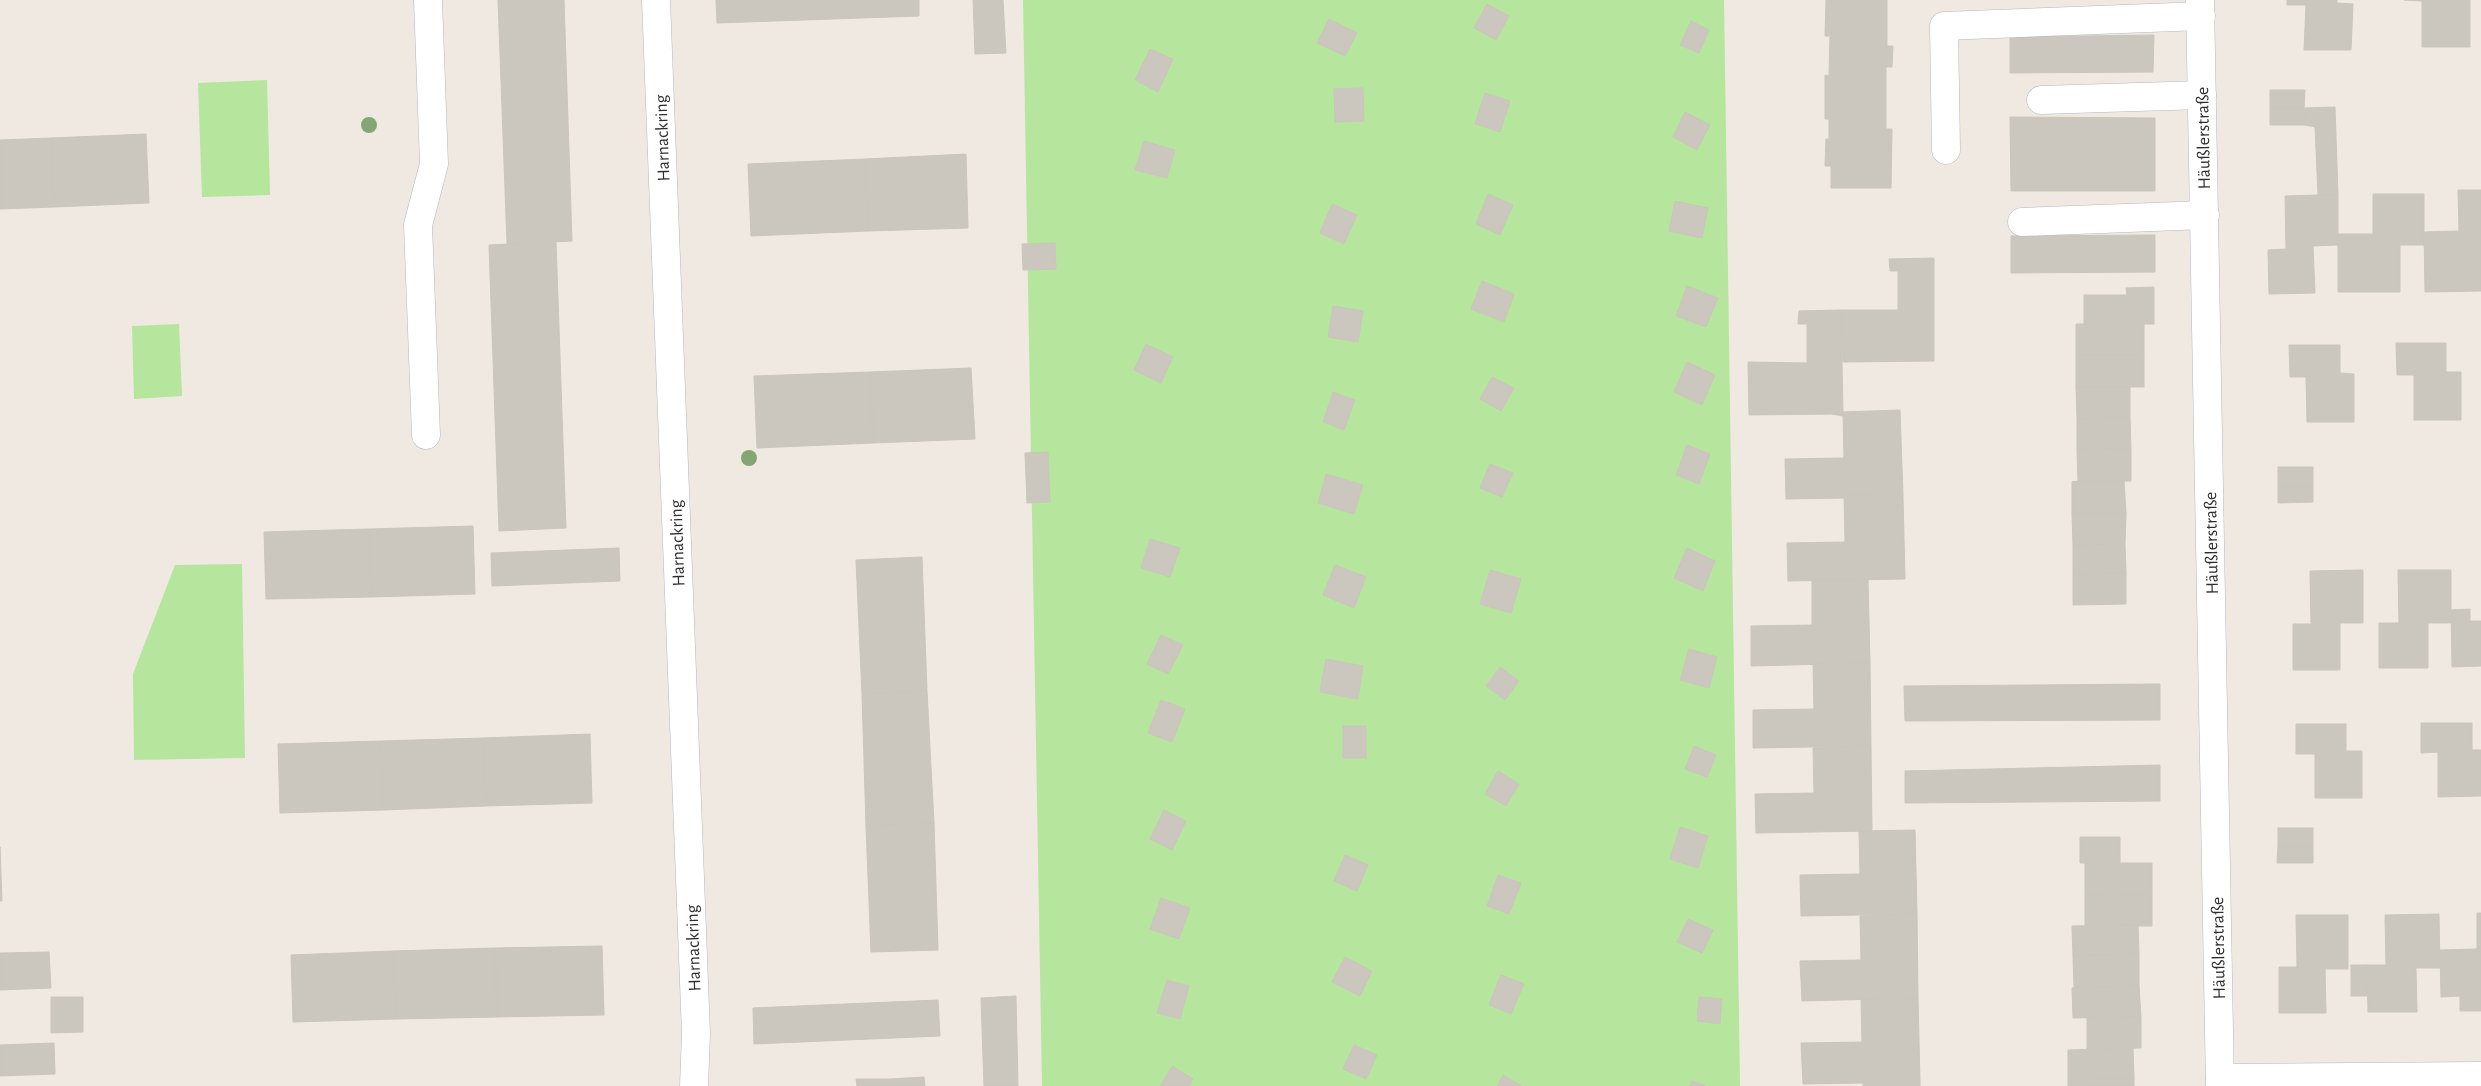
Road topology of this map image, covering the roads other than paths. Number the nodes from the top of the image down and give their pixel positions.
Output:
1 (428, 0) edge
2 (656, 0) edge
3 (2200, 8) edge
4 (2202, 95) junction
5 (2042, 100) dead end
6 (1946, 150) dead end
7 (2205, 215) junction
8 (2022, 222) dead end
9 (426, 435) dead end
10 (2481, 1076) edge
11 (2220, 1082) edge
12 (694, 1086) edge

1 - 9 street
2 - 12 street, Harnackring
3 - 4 street, Häußlerstraße
3 - 6 street
4 - 5 street
4 - 7 street, Häußlerstraße
7 - 8 street
7 - 11 street, Häußlerstraße
10 - 11 street

